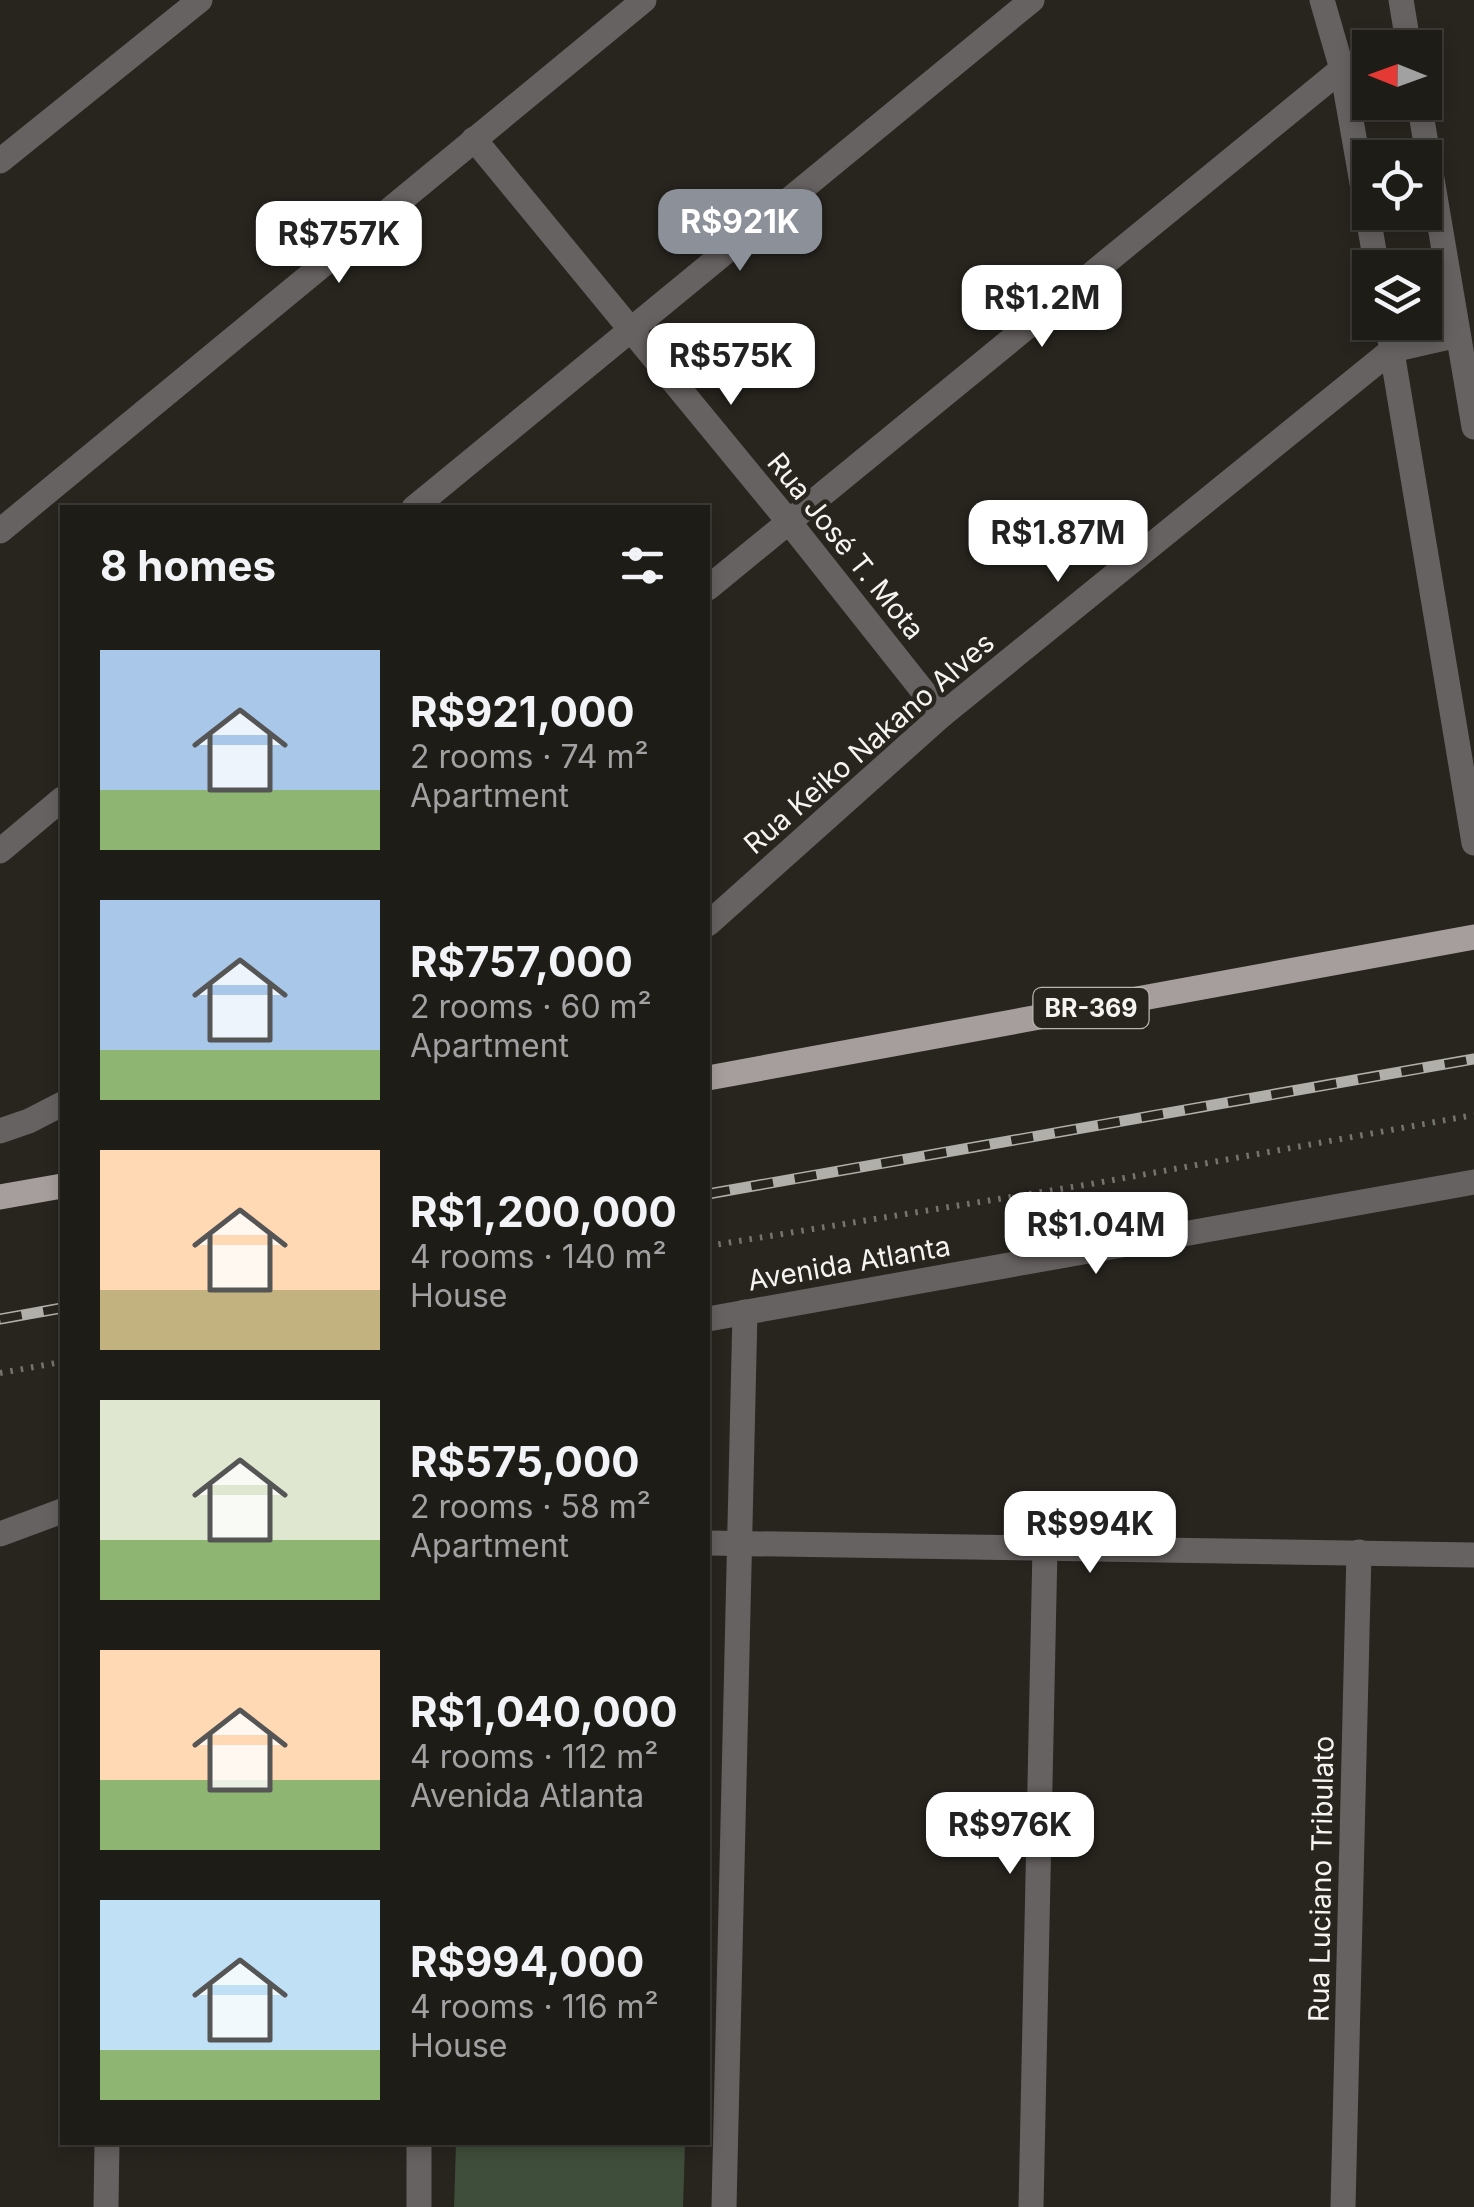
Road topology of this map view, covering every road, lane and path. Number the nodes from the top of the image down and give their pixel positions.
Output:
1 (200, 0) edge
2 (644, 0) edge
3 (1032, 0) edge
4 (1322, 0) edge
5 (1402, 0) edge
6 (1407, 30) edge
7 (1342, 69) junction
8 (1422, 120) edge
9 (474, 138) junction
10 (0, 161) edge
11 (1374, 250) edge
12 (630, 328) junction
13 (1458, 335) junction
14 (1390, 340) edge
15 (1392, 350) junction
16 (1474, 427) edge
17 (418, 505) edge
18 (789, 522) junction
19 (0, 531) edge
20 (710, 586) edge
21 (942, 715) junction
22 (60, 801) edge
23 (1474, 843) edge
24 (0, 851) edge
25 (710, 922) edge
26 (1474, 937) edge
27 (710, 1078) edge
28 (60, 1105) edge
29 (1474, 1115) edge
30 (0, 1130) edge
31 (1474, 1182) edge
32 (60, 1186) edge
33 (0, 1197) edge
34 (710, 1246) edge
35 (744, 1312) junction
36 (710, 1318) edge
37 (60, 1362) edge
38 (0, 1373) edge
39 (60, 1512) edge
40 (0, 1534) edge
41 (710, 1543) edge
42 (739, 1544) junction
43 (1045, 1548) junction
44 (1359, 1552) junction
45 (1474, 1555) edge
46 (107, 2145) edge
47 (420, 2145) edge
48 (106, 2207) edge
49 (418, 2207) edge
50 (724, 2207) edge
51 (1031, 2207) edge
52 (1343, 2207) edge

1 - 10 street
2 - 9 street
3 - 12 street
4 - 7 street
5 - 6 street
7 - 11 street
7 - 18 street
8 - 13 street
9 - 12 street, Rua José T. Mota
9 - 19 street
12 - 17 street
12 - 18 street, Rua José T. Mota
13 - 15 street, Rua Keiko Nakano Alves
13 - 16 street
14 - 15 street
15 - 21 street, Rua Keiko Nakano Alves
15 - 23 street
18 - 20 street
18 - 21 street, Rua José T. Mota
21 - 25 street, Rua Keiko Nakano Alves
22 - 24 street
26 - 27 main road, BR-369
28 - 30 street
29 - 34 path
31 - 35 street, Avenida Atlanta
32 - 33 main road
35 - 36 street, Avenida Atlanta
35 - 42 street
37 - 38 path
39 - 40 street
41 - 42 street
42 - 43 street
42 - 50 street
43 - 44 street
43 - 51 street
44 - 45 street
44 - 52 street, Rua Luciano Tribulato
46 - 48 street
47 - 49 street

